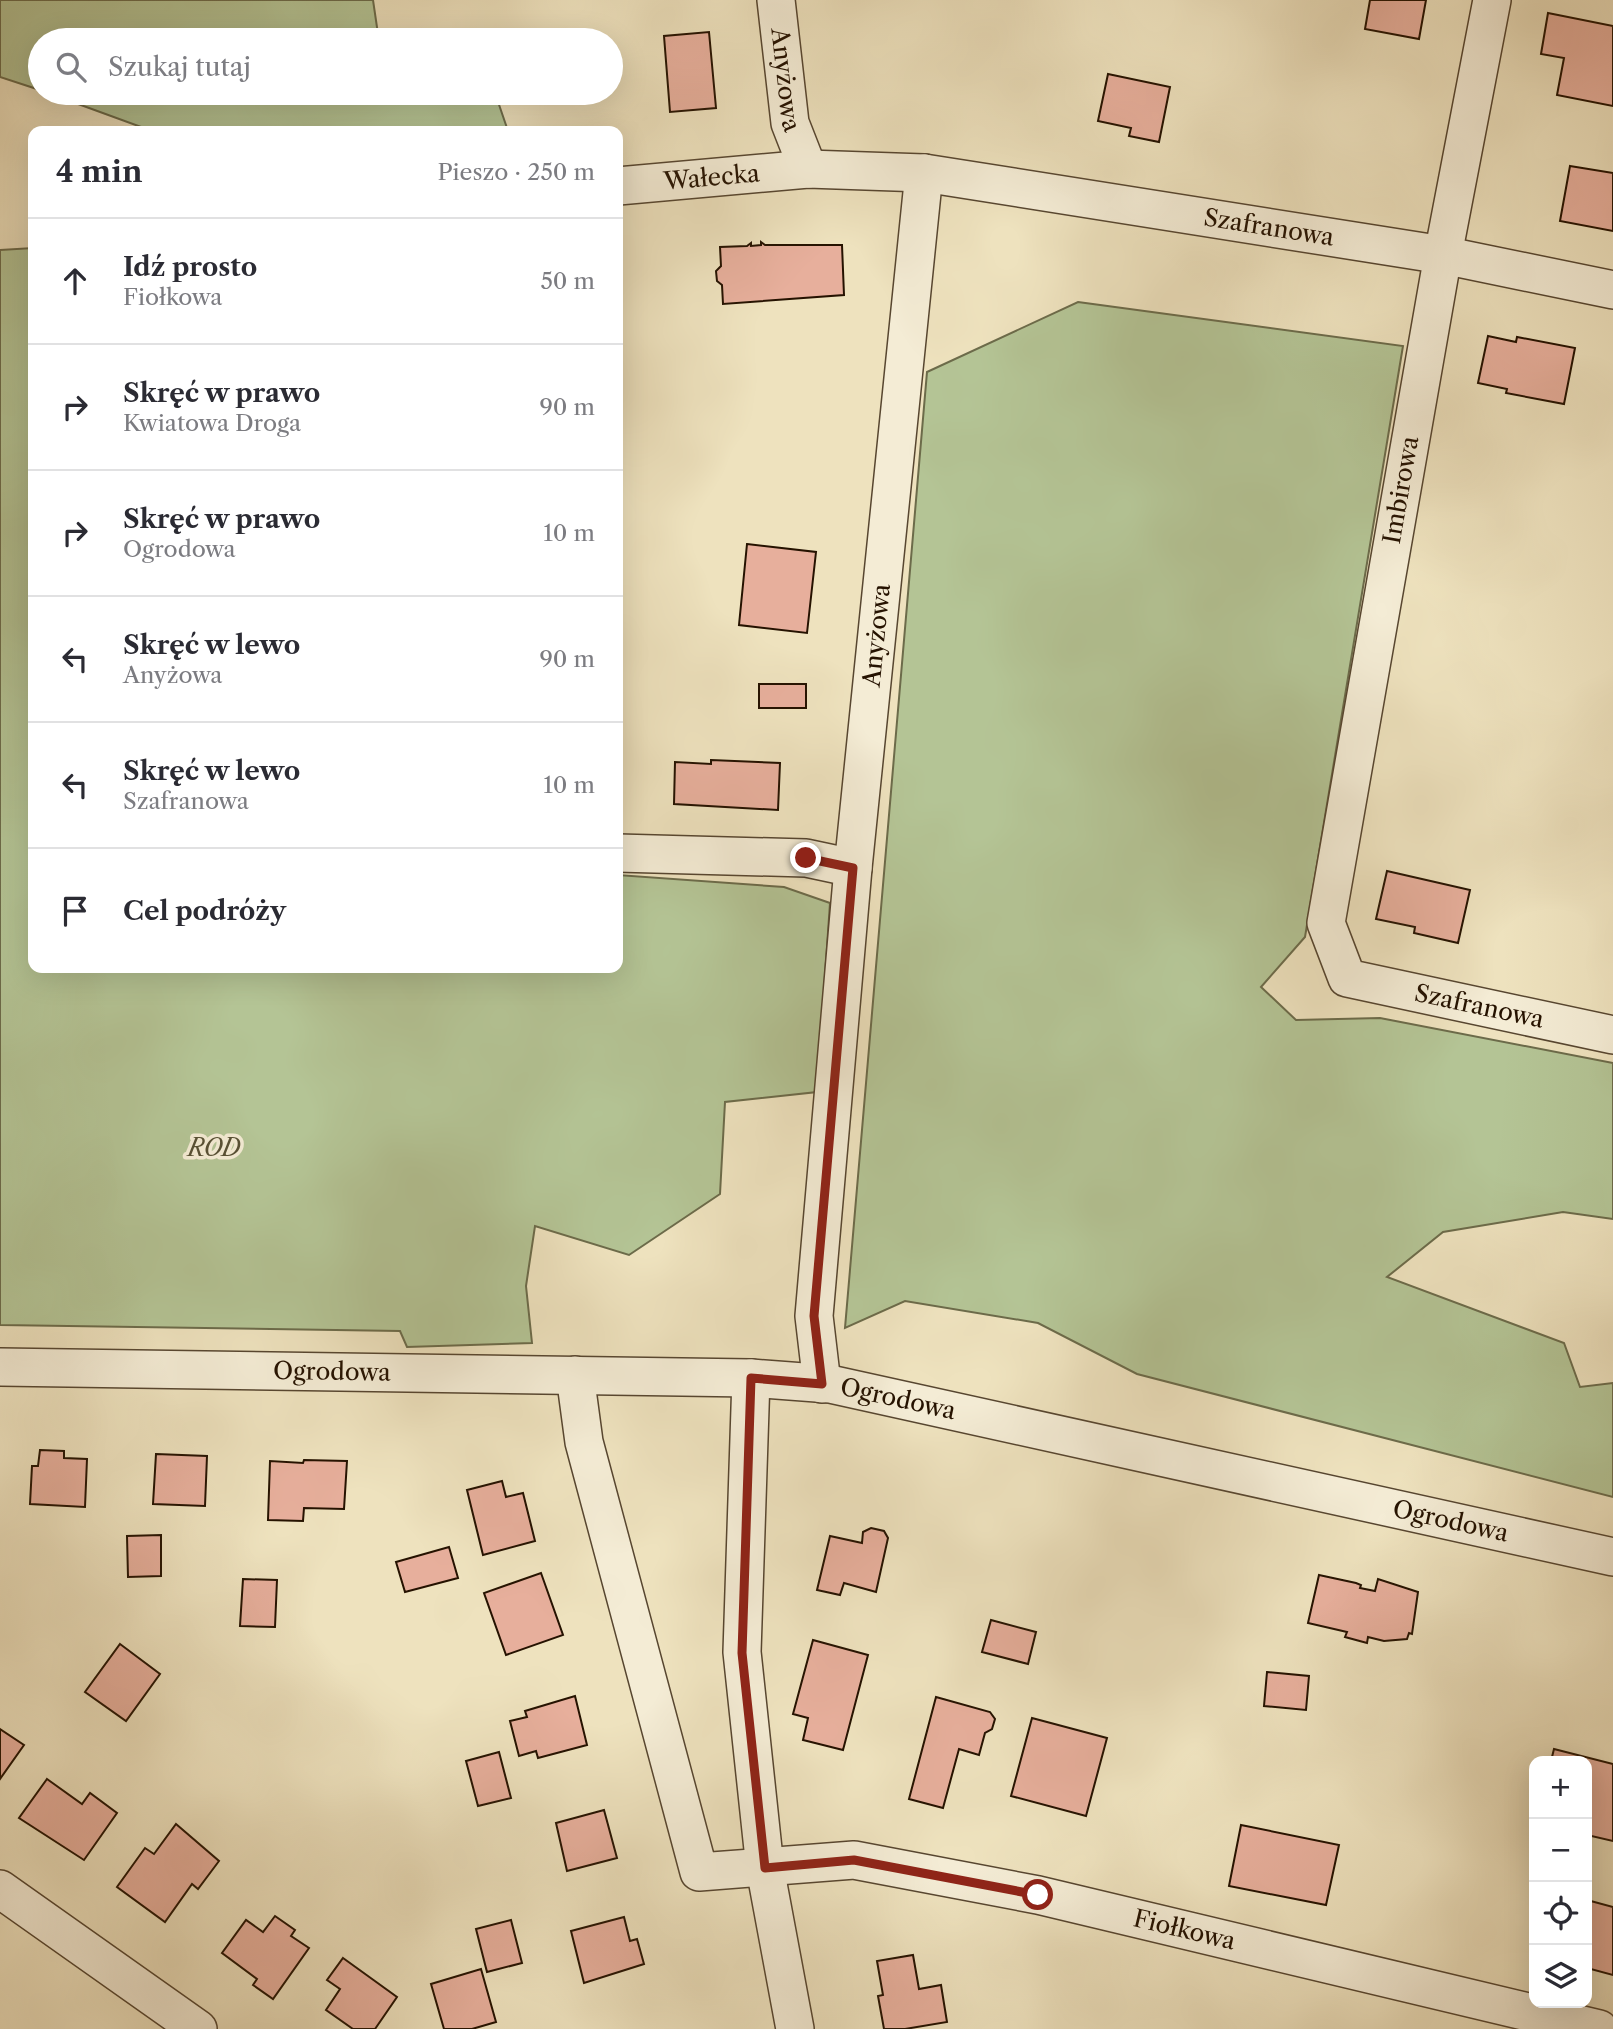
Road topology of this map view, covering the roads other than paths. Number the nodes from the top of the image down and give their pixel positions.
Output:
1 (776, 0) edge
2 (1492, 0) edge
3 (808, 169) junction
4 (924, 173) junction
5 (623, 186) edge
6 (1443, 256) junction
7 (1613, 290) edge
8 (623, 853) edge
9 (853, 868) junction
10 (1348, 978) joint
11 (1613, 1035) edge
12 (0, 1367) edge
13 (575, 1376) junction
14 (751, 1378) junction
15 (822, 1384) junction
16 (1613, 1557) edge
17 (765, 1868) junction
18 (0, 1889) edge
19 (198, 2029) edge
20 (795, 2029) edge
21 (1599, 2029) edge

1 - 3 street, Anyżowa
2 - 6 street, Imbirowa
3 - 4 street
3 - 5 street, Wałecka
4 - 6 street, Szafranowa
4 - 9 street, Anyżowa
6 - 7 street, Szafranowa
6 - 10 street, Imbirowa
8 - 9 street
9 - 15 street, Anyżowa
10 - 11 street, Szafranowa
12 - 13 street, Ogrodowa
13 - 14 street, Ogrodowa
13 - 17 street, Fiołkowa
14 - 15 street, Ogrodowa
14 - 17 street
15 - 16 street, Ogrodowa
17 - 20 street
17 - 21 street, Fiołkowa
18 - 19 street

